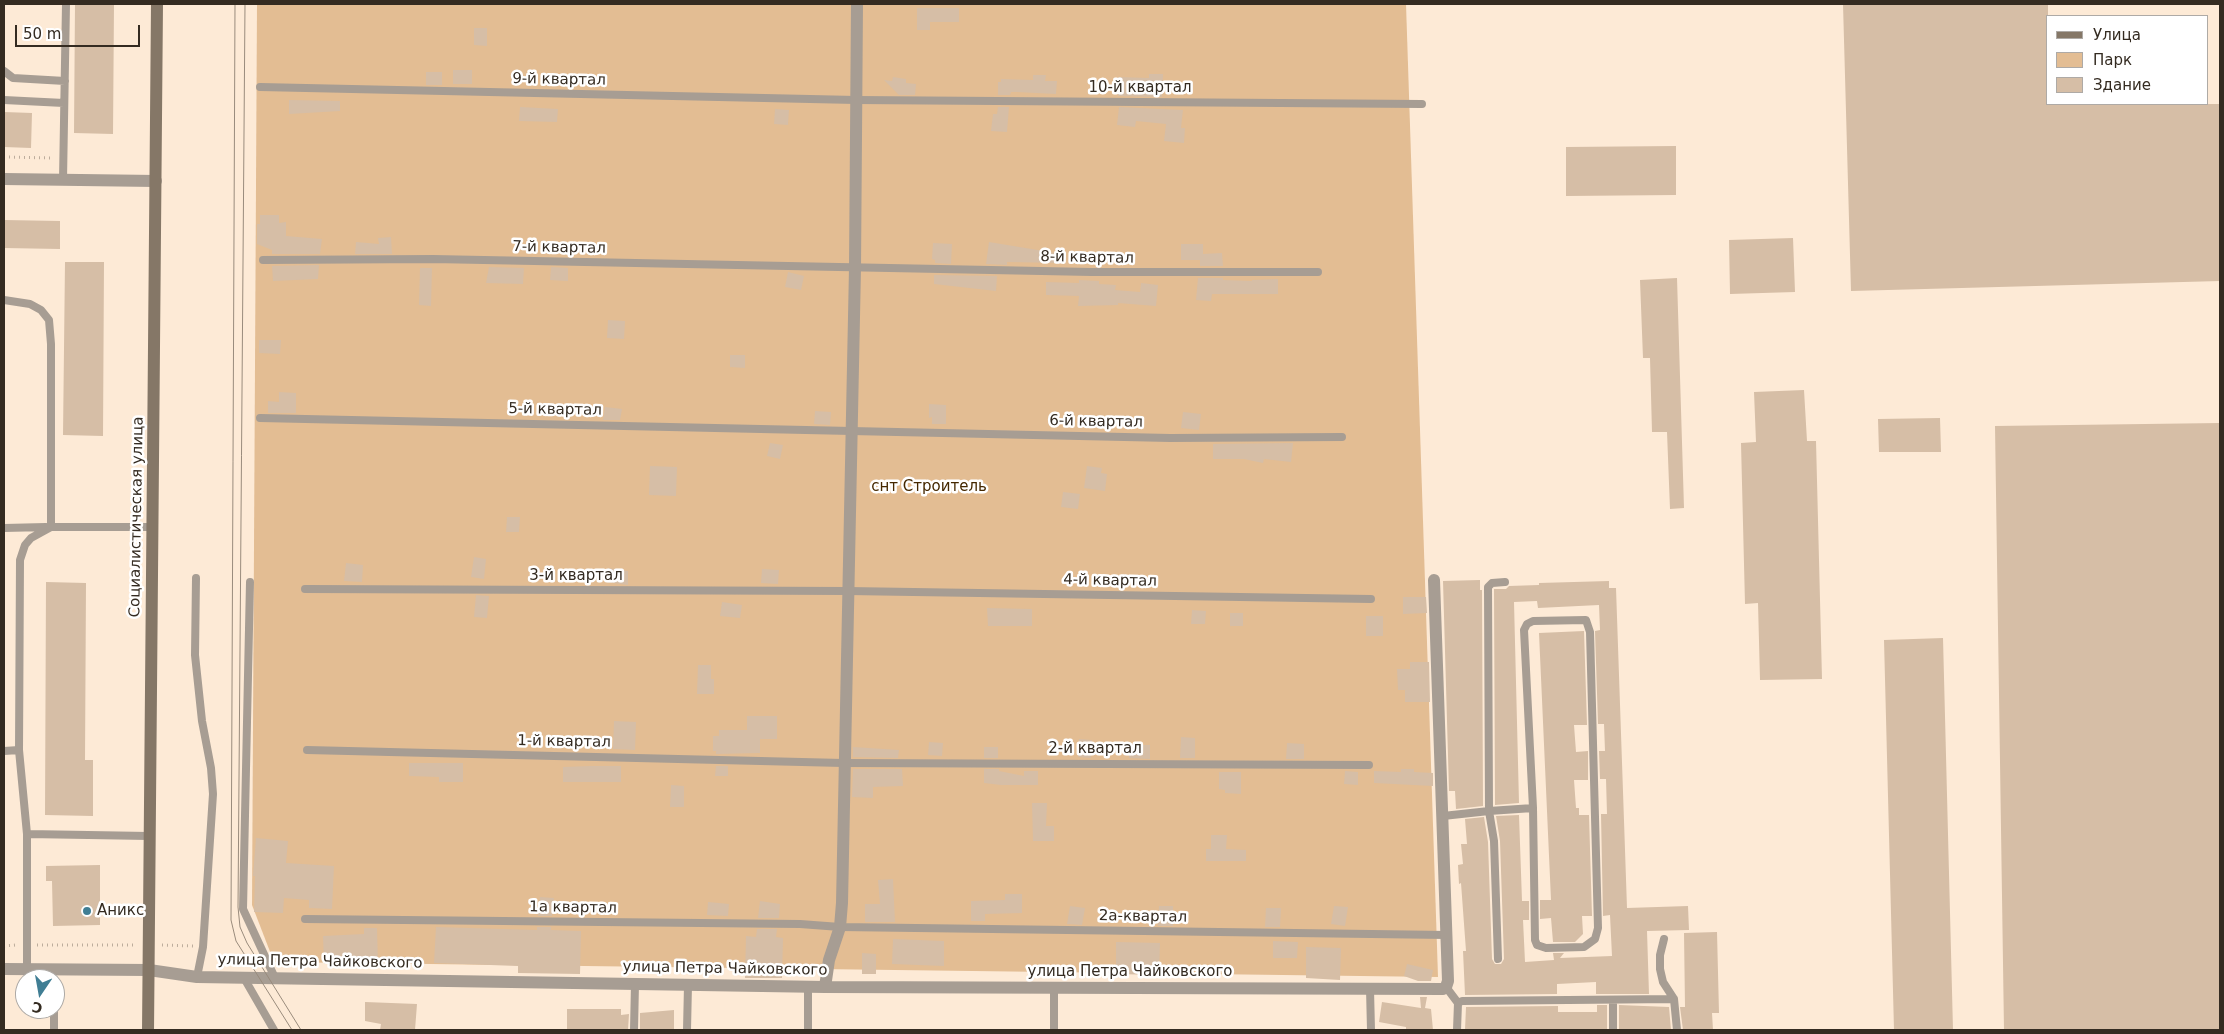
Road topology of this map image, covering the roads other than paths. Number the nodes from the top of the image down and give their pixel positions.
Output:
1 (66, 4) edge
2 (157, 4) edge
3 (857, 4) edge
4 (4, 71) edge
5 (65, 81) junction
6 (260, 88) dead end
7 (4, 100) edge
8 (856, 100) junction
9 (64, 103) junction
10 (1422, 104) dead end
11 (4, 179) edge
12 (63, 180) junction
13 (156, 181) junction
14 (263, 260) dead end
15 (854, 268) junction
16 (1318, 272) dead end
17 (4, 300) edge
18 (260, 418) dead end
19 (850, 430) junction
20 (1342, 437) dead end
21 (51, 527) junction
22 (153, 527) junction
23 (4, 528) edge
24 (196, 578) dead end
25 (1434, 580) dead end
26 (250, 582) dead end
27 (1505, 582) dead end
28 (305, 589) dead end
29 (848, 590) junction
30 (1371, 599) dead end
31 (19, 750) junction
32 (307, 750) dead end
33 (4, 752) edge
34 (820, 762) joint
35 (843, 763) junction
36 (1370, 765) dead end
37 (1533, 808) junction
38 (1489, 811) junction
39 (1443, 816) junction
40 (27, 834) junction
41 (149, 836) junction
42 (305, 919) dead end
43 (840, 927) junction
44 (1447, 935) junction
45 (1664, 938) dead end
46 (1498, 959) dead end
47 (27, 969) edge
48 (149, 970) junction
49 (65, 974) edge
50 (197, 977) junction
51 (244, 978) junction
52 (275, 978) junction
53 (635, 984) junction
54 (688, 985) junction
55 (808, 987) junction
56 (825, 987) junction
57 (1446, 987) junction
58 (1054, 988) junction
59 (1370, 989) junction
60 (1613, 1000) junction
61 (1674, 1000) junction
62 (1458, 1003) junction
63 (148, 1030) edge
64 (274, 1030) edge
65 (634, 1030) edge
66 (687, 1030) edge
67 (808, 1030) edge
68 (1054, 1030) edge
69 (1371, 1030) edge
70 (1457, 1030) edge
71 (1614, 1030) edge
72 (1677, 1030) edge

1 - 5 lane
2 - 13 street, Социалистическая улица
3 - 8 street
4 - 5 lane
5 - 9 lane
6 - 8 lane, 9-й квартал
7 - 9 lane
8 - 10 lane, 10-й квартал
8 - 15 street
9 - 12 lane
11 - 12 street
12 - 13 street
13 - 22 street, Социалистическая улица
14 - 15 lane, 7-й квартал
15 - 16 lane, 8-й квартал
15 - 19 street
17 - 21 lane
18 - 19 lane, 5-й квартал
19 - 20 lane, 6-й квартал
19 - 29 street
21 - 22 lane
21 - 23 lane
21 - 31 lane
22 - 41 street, Социалистическая улица
24 - 50 lane
25 - 39 street
26 - 52 lane
27 - 38 lane
28 - 29 lane, 3-й квартал
29 - 30 lane, 4-й квартал
29 - 35 street
31 - 33 lane
31 - 40 lane
32 - 34 lane, 1-й квартал
34 - 35 lane, 2-й квартал
35 - 36 lane, 2-й квартал
35 - 43 street
37 - 37 lane
37 - 38 lane
38 - 39 lane
38 - 46 lane
39 - 44 street
40 - 41 lane
40 - 47 lane
41 - 48 street, Социалистическая улица
42 - 43 lane, 1а квартал
43 - 44 lane, 2а-квартал
43 - 56 street
44 - 57 street
45 - 61 lane
48 - 49 street, улица Петра Чайковского
48 - 50 street, улица Петра Чайковского
48 - 63 street, Социалистическая улица
50 - 51 street, улица Петра Чайковского
51 - 52 street, улица Петра Чайковского
51 - 64 lane
52 - 53 street, улица Петра Чайковского
53 - 54 street, улица Петра Чайковского
53 - 65 lane
54 - 55 street, улица Петра Чайковского
54 - 66 lane
55 - 56 street, улица Петра Чайковского
55 - 67 lane
56 - 58 street, улица Петра Чайковского
57 - 59 street, улица Петра Чайковского
57 - 62 lane
58 - 59 street, улица Петра Чайковского
58 - 68 lane
59 - 69 lane
60 - 61 lane
60 - 62 lane
60 - 71 lane
61 - 72 lane
62 - 70 lane

